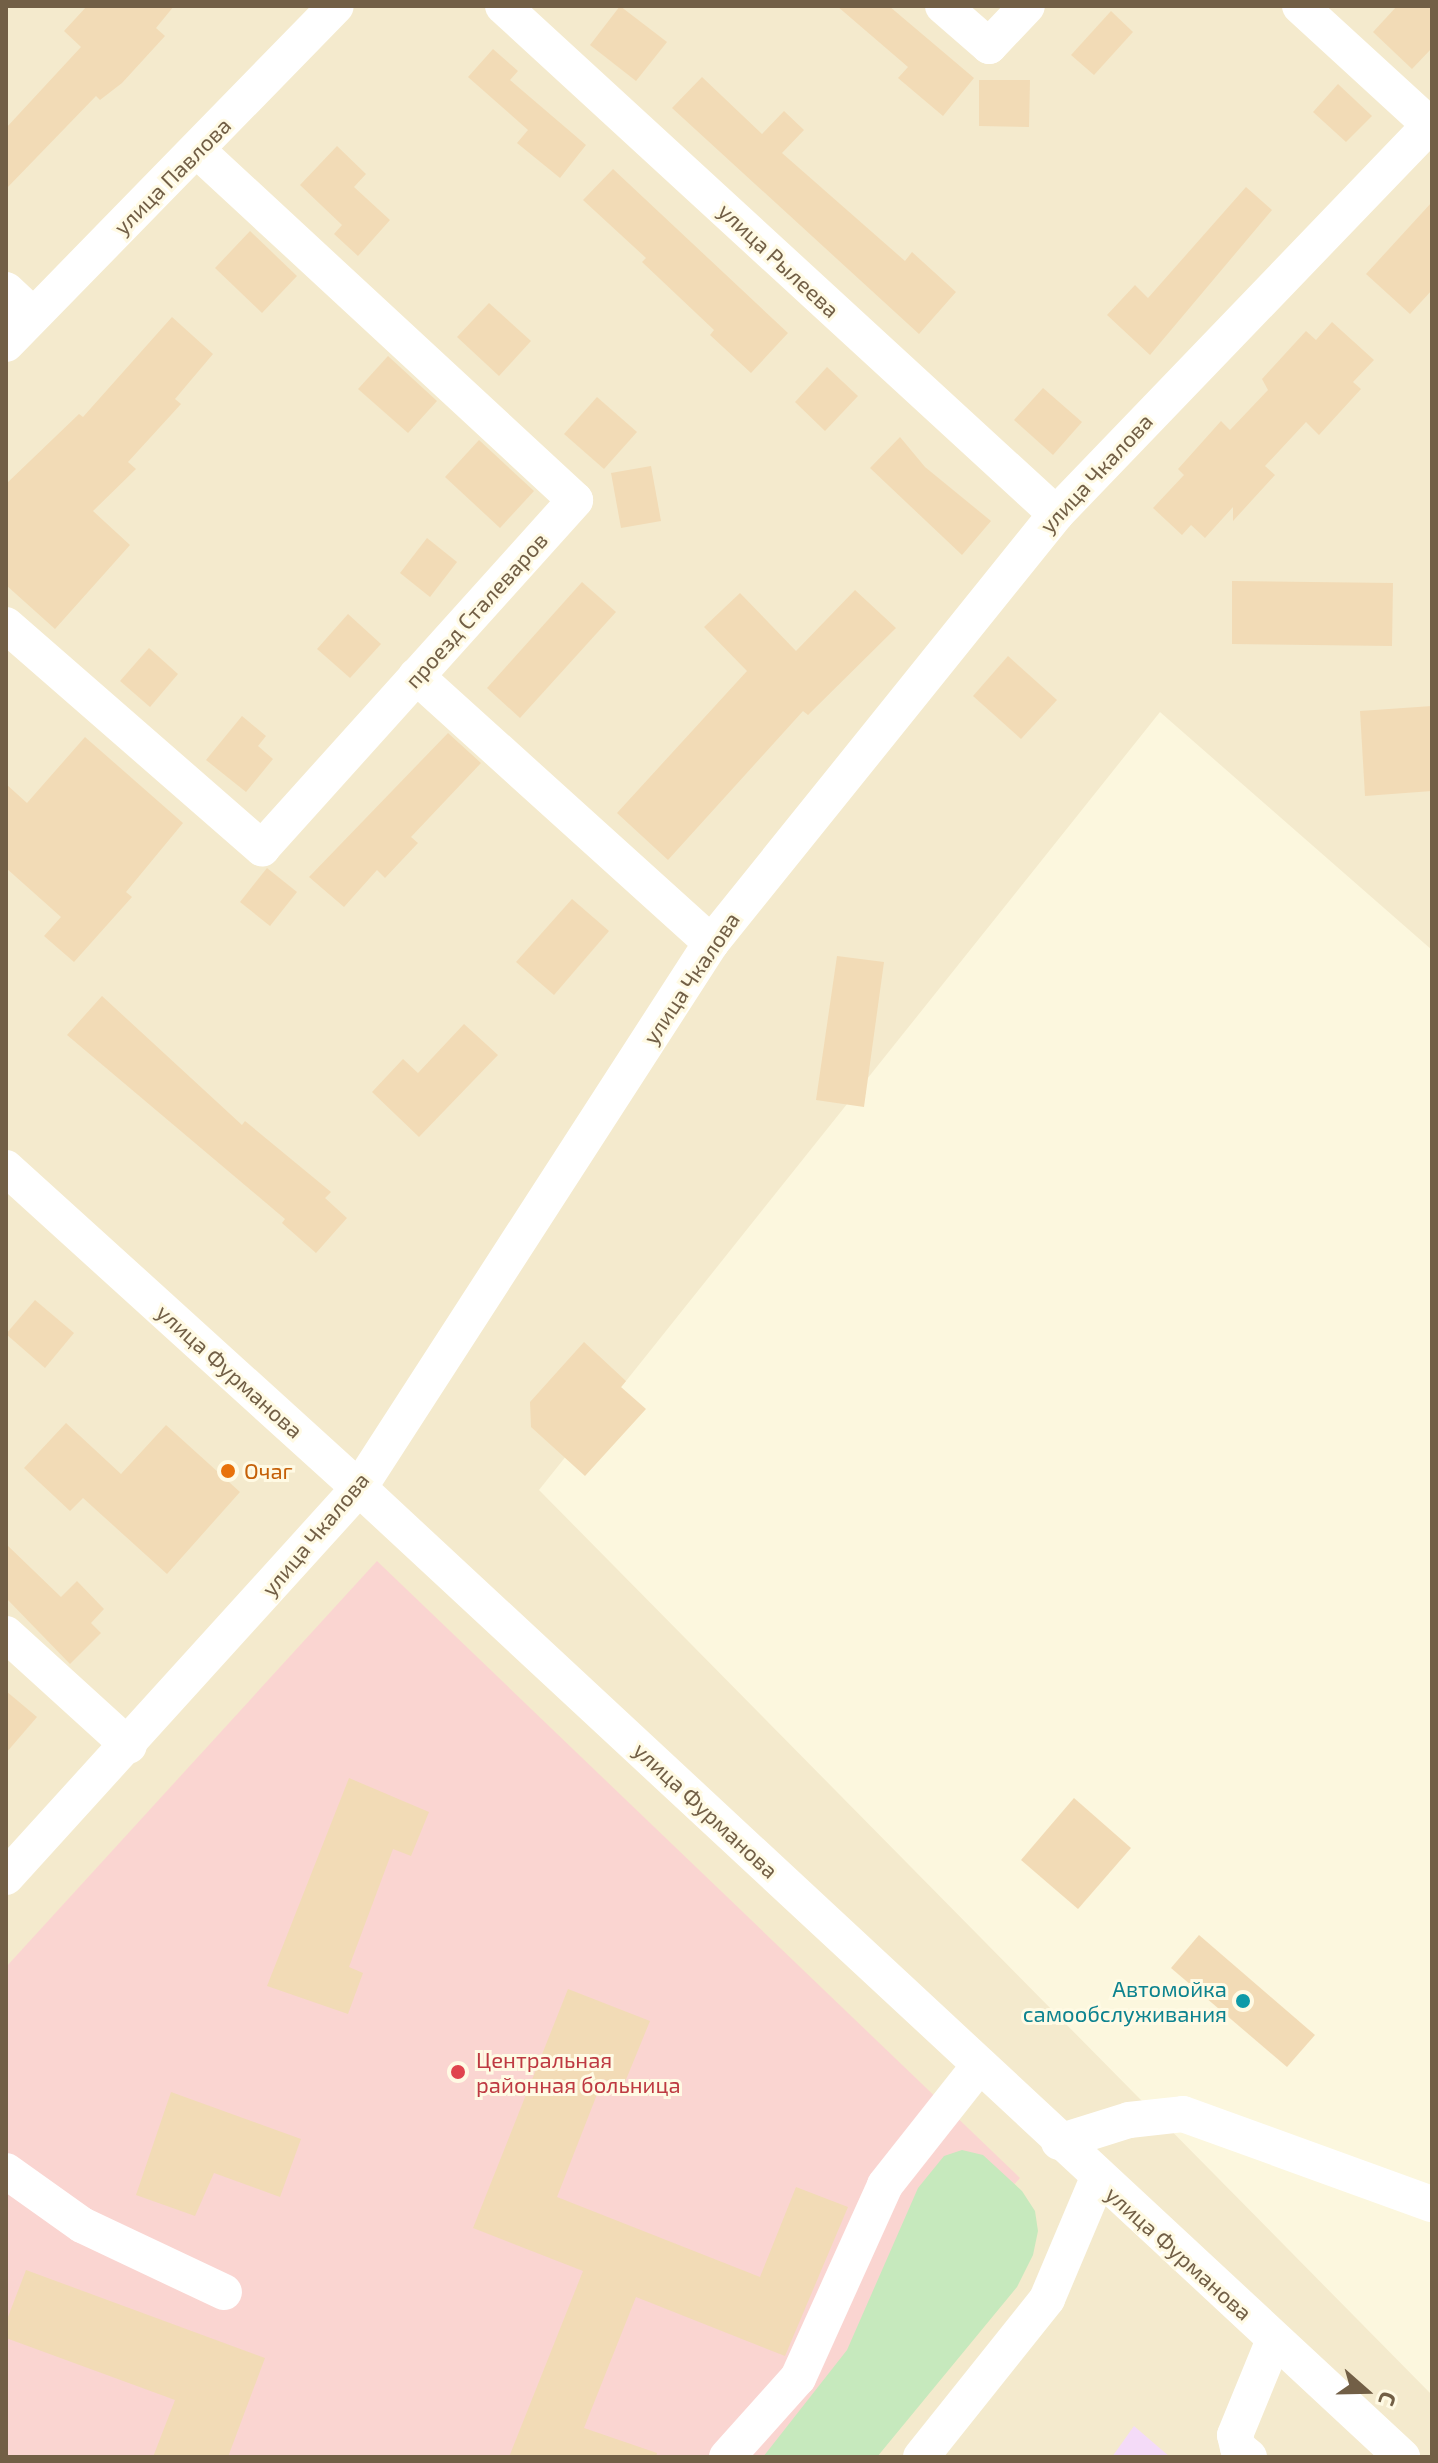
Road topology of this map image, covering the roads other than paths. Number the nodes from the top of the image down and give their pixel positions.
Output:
1 (336, 6) edge
2 (503, 6) edge
3 (943, 6) edge
4 (1027, 6) edge
5 (1300, 6) edge
6 (1431, 124) edge
7 (199, 152) junction
8 (6, 290) edge
9 (32, 314) junction
10 (6, 344) edge
11 (1056, 514) junction
12 (6, 625) edge
13 (416, 676) junction
14 (711, 943) junction
15 (6, 1168) edge
16 (359, 1488) junction
17 (6, 1634) edge
18 (129, 1746) junction
19 (6, 1877) edge
20 (979, 2066) junction
21 (1059, 2142) junction
22 (6, 2171) edge
23 (1098, 2178) junction
24 (1432, 2204) edge
25 (224, 2292) dead end
26 (1274, 2340) junction
27 (727, 2457) edge
28 (921, 2457) edge
29 (1249, 2457) edge
30 (1402, 2457) edge

1 - 7 street, улица Павлова
2 - 11 street, улица Рылеева
3 - 4 street
5 - 6 street
6 - 11 street, улица Чкалова
7 - 9 street, улица Павлова
7 - 13 street, проезд Сталеваров
8 - 9 street
9 - 10 street, улица Павлова
11 - 14 street, улица Чкалова
12 - 13 street, проезд Сталеваров
13 - 14 street
14 - 16 street, улица Чкалова
15 - 16 street, улица Фурманова
16 - 18 street, улица Чкалова
16 - 20 street, улица Фурманова
17 - 18 street
18 - 19 street, улица Чкалова
20 - 21 street, улица Фурманова
20 - 27 street
21 - 23 street, улица Фурманова
21 - 24 street
22 - 25 street
23 - 26 street, улица Фурманова
23 - 28 street
26 - 29 street
26 - 30 street, улица Фурманова

